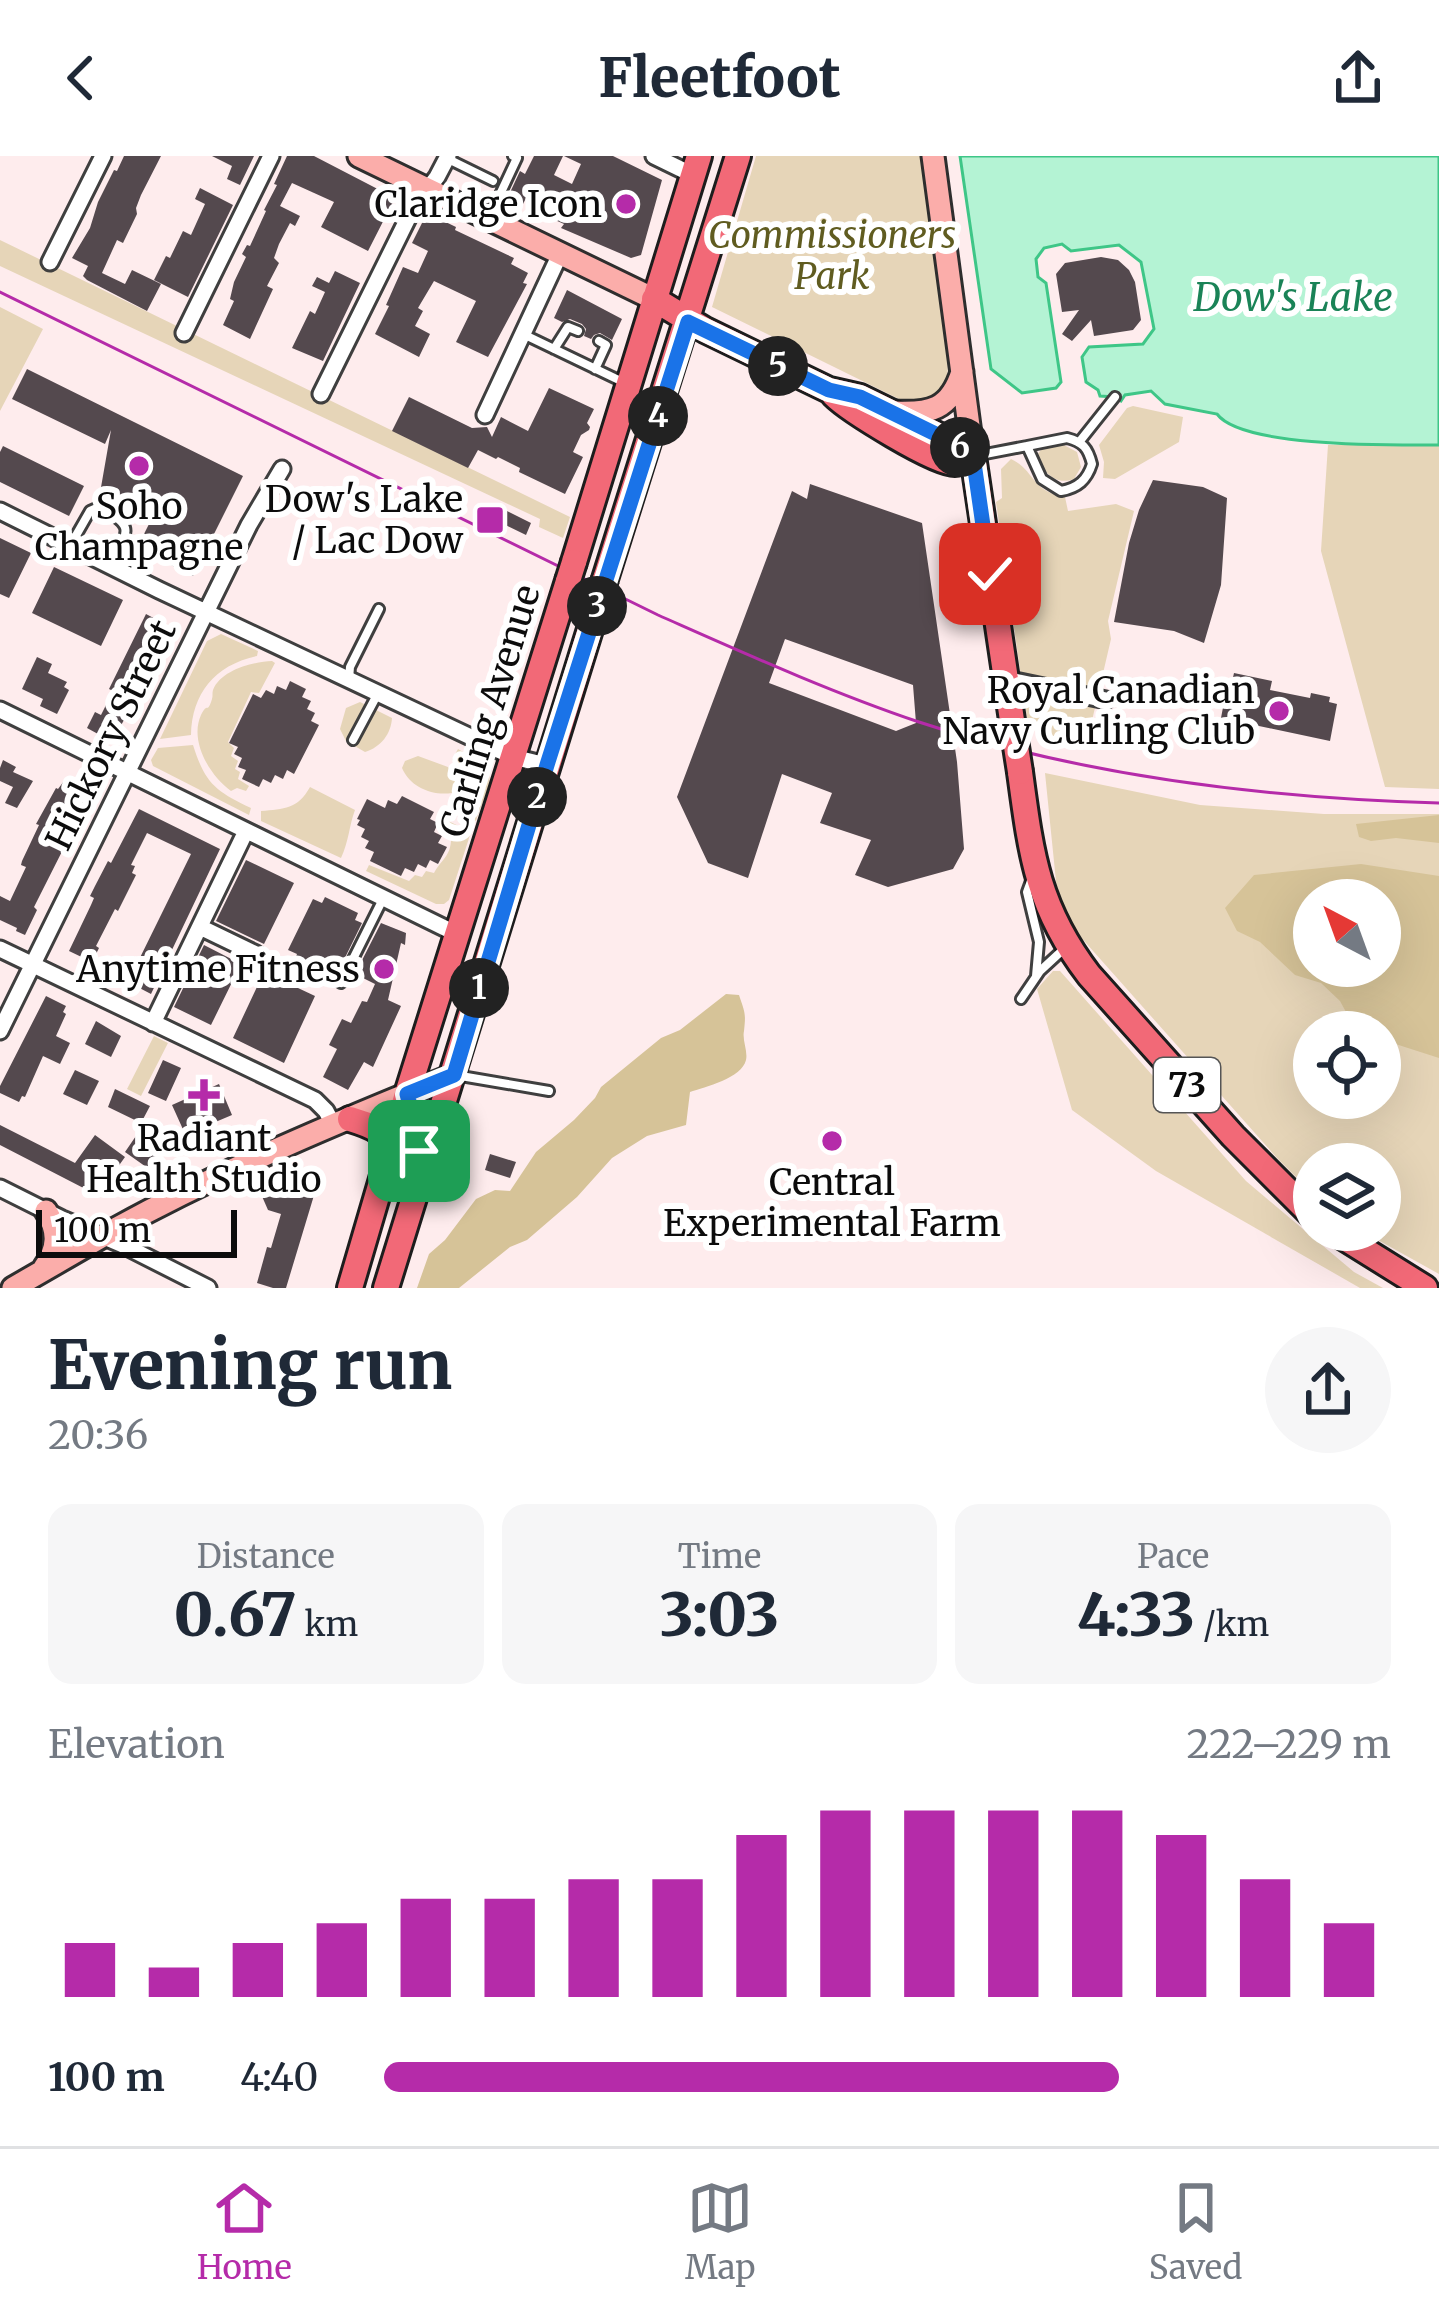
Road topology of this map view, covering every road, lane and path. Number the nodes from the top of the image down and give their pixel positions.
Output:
1 (103, 156) edge
2 (271, 156) edge
3 (359, 156) edge
4 (512, 156) edge
5 (654, 156) edge
6 (738, 156) edge
7 (933, 156) edge
8 (447, 157) edge
9 (696, 165) edge
10 (493, 181) dead end
11 (427, 190) junction
12 (488, 219) junction
13 (560, 254) junction
14 (50, 262) dead end
15 (654, 298) junction
16 (688, 322) junction
17 (578, 331) dead end
18 (184, 333) dead end
19 (524, 334) junction
20 (598, 341) dead end
21 (554, 349) junction
22 (595, 369) junction
23 (962, 372) junction
24 (627, 384) junction
25 (829, 390) junction
26 (322, 394) dead end
27 (1115, 397) dead end
28 (892, 412) junction
29 (485, 415) dead end
30 (1079, 441) junction
31 (1027, 446) junction
32 (973, 456) junction
33 (282, 469) dead end
34 (0, 511) edge
35 (70, 546) junction
36 (109, 565) junction
37 (379, 609) dead end
38 (206, 611) junction
39 (1005, 679) junction
40 (349, 680) junction
41 (378, 694) junction
42 (1106, 700) dead end
43 (0, 710) edge
44 (353, 740) dead end
45 (513, 757) junction
46 (547, 765) junction
47 (126, 773) junction
48 (246, 831) junction
49 (1035, 870) junction
50 (383, 898) junction
51 (200, 927) junction
52 (459, 935) junction
53 (1067, 946) junction
54 (0, 949) edge
55 (256, 954) dead end
56 (32, 964) junction
57 (1036, 976) junction
58 (341, 983) dead end
59 (1022, 999) dead end
60 (153, 1024) junction
61 (0, 1030) edge
62 (454, 1075) junction
63 (549, 1091) dead end
64 (407, 1094) junction
65 (342, 1122) junction
66 (390, 1158) junction
67 (0, 1188) edge
68 (1293, 1195) edge
69 (46, 1211) junction
70 (409, 1212) junction
71 (102, 1237) junction
72 (1366, 1251) edge
73 (40, 1273) junction
74 (13, 1288) edge
75 (208, 1288) edge
76 (350, 1288) edge
77 (386, 1288) edge
78 (1425, 1288) edge

1 - 14 street
2 - 18 street
3 - 11 main road
4 - 12 lane
5 - 9 street
6 - 16 main road, Carling Avenue
7 - 23 main road
8 - 10 lane
8 - 11 street
9 - 15 main road, Carling Avenue
11 - 12 main road
11 - 26 street
12 - 13 main road
13 - 15 main road
13 - 19 street
15 - 16 main road
15 - 24 main road, Carling Avenue
16 - 25 main road
16 - 46 main road, Carling Avenue
17 - 21 lane
19 - 21 lane
19 - 29 street
20 - 22 lane
21 - 22 lane
22 - 24 lane
23 - 28 main road
23 - 32 main road
24 - 45 main road, Carling Avenue
25 - 28 main road
25 - 32 main road
27 - 30 lane
28 - 32 main road
30 - 31 lane
30 - 31 lane
31 - 32 lane
32 - 39 main road, 73
33 - 38 street, Hickory Street
34 - 35 street
35 - 36 street
35 - 36 lane
36 - 38 street
37 - 40 lane
38 - 40 street
38 - 47 street, Hickory Street
39 - 42 street
39 - 49 main road, 73, bridge
40 - 41 street
41 - 44 lane
41 - 45 street
43 - 47 street
45 - 46 street
45 - 52 main road, Carling Avenue
46 - 62 main road, Carling Avenue
47 - 48 street
47 - 56 street, Hickory Street
48 - 50 street
48 - 51 street
49 - 53 main road, 73
49 - 57 lane
50 - 52 street
50 - 58 lane
51 - 55 street
51 - 60 street
52 - 64 main road, Carling Avenue
53 - 57 lane
53 - 68 main road, 73
54 - 56 street
56 - 60 street
56 - 61 street, Hickory Street
57 - 59 lane
60 - 65 street
62 - 63 lane
62 - 64 main road
62 - 70 main road, Carling Avenue
64 - 65 main road
64 - 66 main road, Carling Avenue
64 - 70 main road
65 - 66 main road
65 - 71 main road
66 - 76 main road, Carling Avenue
67 - 69 street
69 - 71 street
69 - 73 main road
70 - 77 main road, Carling Avenue
71 - 73 main road
71 - 75 street
72 - 78 main road
73 - 74 main road

